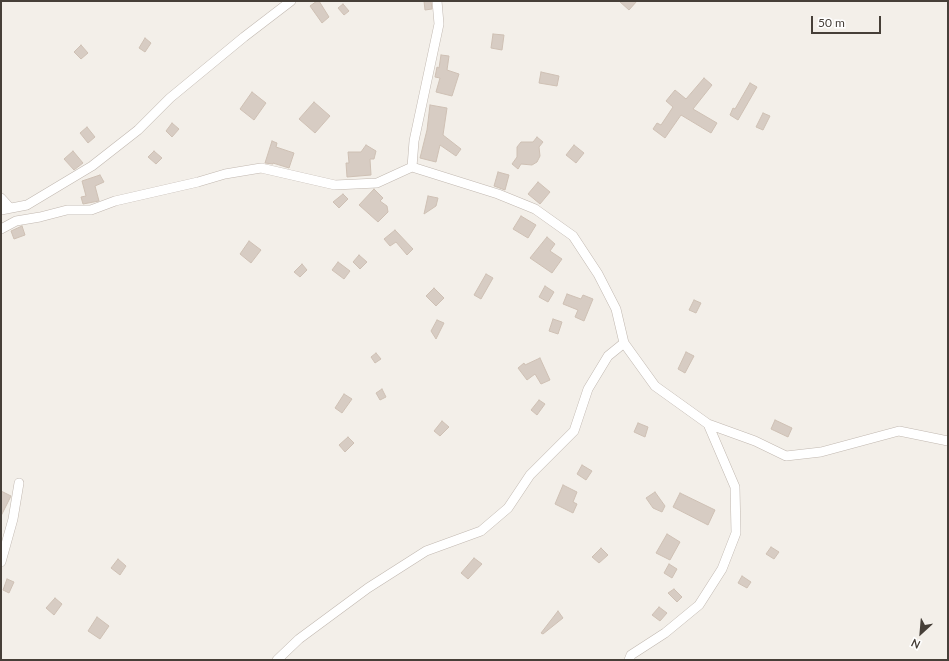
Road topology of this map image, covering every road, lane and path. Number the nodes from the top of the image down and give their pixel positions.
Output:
1 (291, 1) edge
2 (437, 1) edge
3 (412, 167) junction
4 (1, 198) edge
5 (5, 209) edge
6 (1, 228) edge
7 (624, 343) junction
8 (708, 424) junction
9 (948, 441) edge
10 (19, 483) dead end
11 (1, 562) edge
12 (276, 660) edge
13 (629, 660) edge

1 - 5 street
2 - 3 street
3 - 6 street
3 - 7 street
4 - 5 street
7 - 8 street
7 - 12 street
8 - 9 street
8 - 13 street
10 - 11 street

